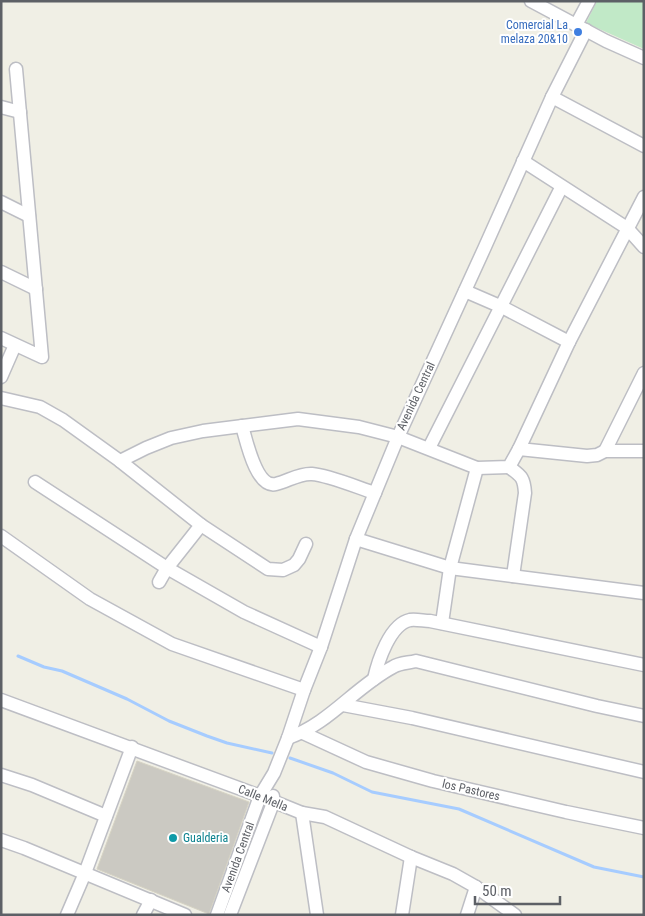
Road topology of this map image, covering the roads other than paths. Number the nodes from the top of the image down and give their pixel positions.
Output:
1 (531, 1) edge
2 (589, 1) edge
3 (581, 27) junction
4 (644, 58) edge
5 (16, 69) dead end
6 (552, 96) junction
7 (1, 106) edge
8 (20, 112) junction
9 (644, 146) edge
10 (522, 161) junction
11 (562, 188) junction
12 (644, 197) edge
13 (1, 202) edge
14 (29, 216) junction
15 (627, 228) junction
16 (644, 247) edge
17 (1, 272) edge
18 (36, 289) junction
19 (465, 291) junction
20 (502, 307) junction
21 (1, 338) edge
22 (569, 342) junction
23 (15, 344) junction
24 (644, 374) edge
25 (1, 377) edge
26 (1, 398) edge
27 (242, 426) junction
28 (398, 437) junction
29 (429, 448) junction
30 (519, 449) junction
31 (604, 451) junction
32 (644, 452) edge
33 (120, 461) junction
34 (509, 467) junction
35 (477, 468) junction
36 (35, 482) dead end
37 (375, 493) junction
38 (201, 525) junction
39 (1, 536) edge
40 (356, 540) junction
41 (306, 544) dead end
42 (167, 568) junction
43 (450, 568) junction
44 (513, 576) junction
45 (159, 582) dead end
46 (644, 592) edge
47 (442, 623) junction
48 (321, 647) junction
49 (644, 665) edge
50 (374, 679) junction
51 (304, 690) junction
52 (1, 700) edge
53 (343, 704) junction
54 (644, 716) edge
55 (303, 732) junction
56 (288, 738) junction
57 (132, 748) junction
58 (644, 772) edge
59 (274, 773) junction
60 (1, 775) edge
61 (260, 796) junction
62 (273, 802) junction
63 (302, 813) junction
64 (106, 816) junction
65 (644, 828) edge
66 (1, 840) edge
67 (411, 857) junction
68 (85, 873) junction
69 (476, 886) junction
70 (150, 900) junction
71 (67, 915) edge
72 (143, 915) edge
73 (185, 915) edge
74 (217, 915) edge
75 (230, 915) edge
76 (316, 915) edge
77 (402, 915) edge
78 (467, 915) edge
79 (515, 915) edge

1 - 3 street
2 - 3 street, Avenida Central
3 - 4 street
3 - 6 street, Avenida Central
5 - 8 street
6 - 9 street
6 - 10 street, Avenida Central
7 - 8 street
8 - 14 street
10 - 11 street
10 - 19 street, Avenida Central
11 - 15 street
11 - 20 street
12 - 15 street
13 - 14 street
14 - 18 street
15 - 16 street
15 - 22 street
17 - 18 street
18 - 23 street
19 - 20 street
19 - 28 street, Avenida Central
20 - 22 street
20 - 29 street
21 - 23 street
22 - 30 street
23 - 25 street
24 - 31 street
26 - 33 street
27 - 28 street
27 - 33 street
27 - 37 street
28 - 29 street
28 - 37 street, Avenida Central
29 - 35 street
30 - 31 street
30 - 34 street
31 - 32 street
33 - 38 street
34 - 35 street
34 - 44 street
35 - 43 street
36 - 42 street
37 - 40 street, Avenida Central
38 - 41 street
38 - 42 street
39 - 51 street
40 - 43 street
40 - 48 street, Avenida Central
42 - 45 street
42 - 48 street
43 - 44 street
43 - 47 street
44 - 46 street
47 - 49 street
47 - 50 street
48 - 51 street, Avenida Central
50 - 53 street
50 - 54 street
51 - 56 street, Avenida Central
52 - 57 street, Calle Mella
53 - 55 street
53 - 58 street
55 - 56 street
55 - 65 street, los Pastores
56 - 59 street, Avenida Central
57 - 61 street, Calle Mella
57 - 64 street
59 - 61 street, Avenida Central
59 - 62 street, Avenida Central
60 - 64 street
61 - 62 street, Calle Mella
61 - 74 street, Avenida Central
62 - 63 street, Calle Mella
62 - 75 street, Avenida Central
63 - 67 street, Calle Mella
63 - 76 street
64 - 68 street
66 - 68 street
67 - 69 street, Calle Mella
67 - 77 street
68 - 70 street
68 - 71 street
69 - 78 street
69 - 79 street, Calle Mella
70 - 72 street
70 - 73 street

